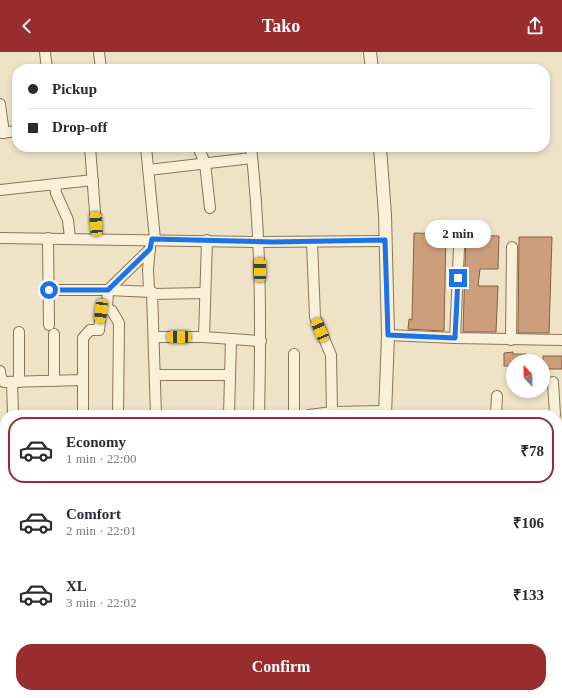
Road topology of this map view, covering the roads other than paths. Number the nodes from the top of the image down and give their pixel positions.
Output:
1 (45, 52) edge
2 (99, 52) edge
3 (370, 52) edge
4 (47, 64) edge
5 (100, 64) edge
6 (371, 64) edge
7 (0, 104) edge
8 (12, 132) edge
9 (2, 133) edge
10 (90, 152) edge
11 (146, 152) edge
12 (200, 152) edge
13 (251, 152) edge
14 (380, 152) edge
15 (252, 158) junction
16 (205, 163) junction
17 (148, 170) junction
18 (93, 180) junction
19 (55, 184) junction
20 (0, 190) edge
21 (210, 208) dead end
22 (0, 238) edge
23 (48, 238) junction
24 (70, 238) junction
25 (97, 238) junction
26 (207, 240) junction
27 (385, 240) junction
28 (259, 242) junction
29 (312, 242) junction
30 (152, 243) junction
31 (512, 246) dead end
32 (459, 248) dead end
33 (49, 290) junction
34 (108, 290) junction
35 (151, 293) junction
36 (205, 294) junction
37 (107, 308) junction
38 (49, 325) dead end
39 (19, 332) dead end
40 (54, 334) dead end
41 (388, 335) junction
42 (154, 337) junction
43 (204, 337) junction
44 (231, 338) junction
45 (455, 338) junction
46 (261, 340) junction
47 (512, 340) junction
48 (562, 340) edge
49 (294, 354) dead end
50 (0, 371) edge
51 (155, 375) junction
52 (230, 376) junction
53 (83, 380) junction
54 (54, 381) junction
55 (15, 382) junction
56 (553, 382) dead end
57 (497, 396) dead end
58 (14, 410) edge
59 (83, 410) edge
60 (118, 410) edge
61 (156, 410) edge
62 (229, 410) edge
63 (259, 410) edge
64 (294, 410) edge
65 (332, 410) edge
66 (385, 410) edge
67 (496, 410) edge
68 (555, 410) edge

1 - 4 street
2 - 5 street
3 - 6 street
7 - 9 street
8 - 9 street
10 - 18 street
11 - 17 street
12 - 16 street
13 - 15 street
14 - 27 street
15 - 16 street
15 - 28 street
16 - 17 street
16 - 21 street
17 - 30 street
18 - 19 street
18 - 25 street
19 - 20 street
19 - 24 street
22 - 23 street
23 - 24 street
23 - 33 street
24 - 25 street
25 - 30 street
26 - 28 street
26 - 30 street
26 - 36 street
27 - 29 street
27 - 41 street
28 - 29 street
28 - 46 street
29 - 65 street
30 - 34 street
30 - 35 street
31 - 47 street
32 - 45 street
33 - 34 street
33 - 38 street
34 - 35 street
34 - 37 street
35 - 36 street
35 - 42 street
36 - 43 street
37 - 53 street
37 - 60 street
39 - 55 street
40 - 54 street
41 - 45 street
41 - 66 street
42 - 43 street
42 - 51 street
43 - 44 street
44 - 46 street
44 - 52 street
45 - 47 street
46 - 63 street
47 - 48 street
49 - 64 street
50 - 55 street
51 - 52 street
51 - 61 street
52 - 62 street
53 - 54 street
53 - 59 street
54 - 55 street
55 - 58 street
56 - 68 street
57 - 67 street

